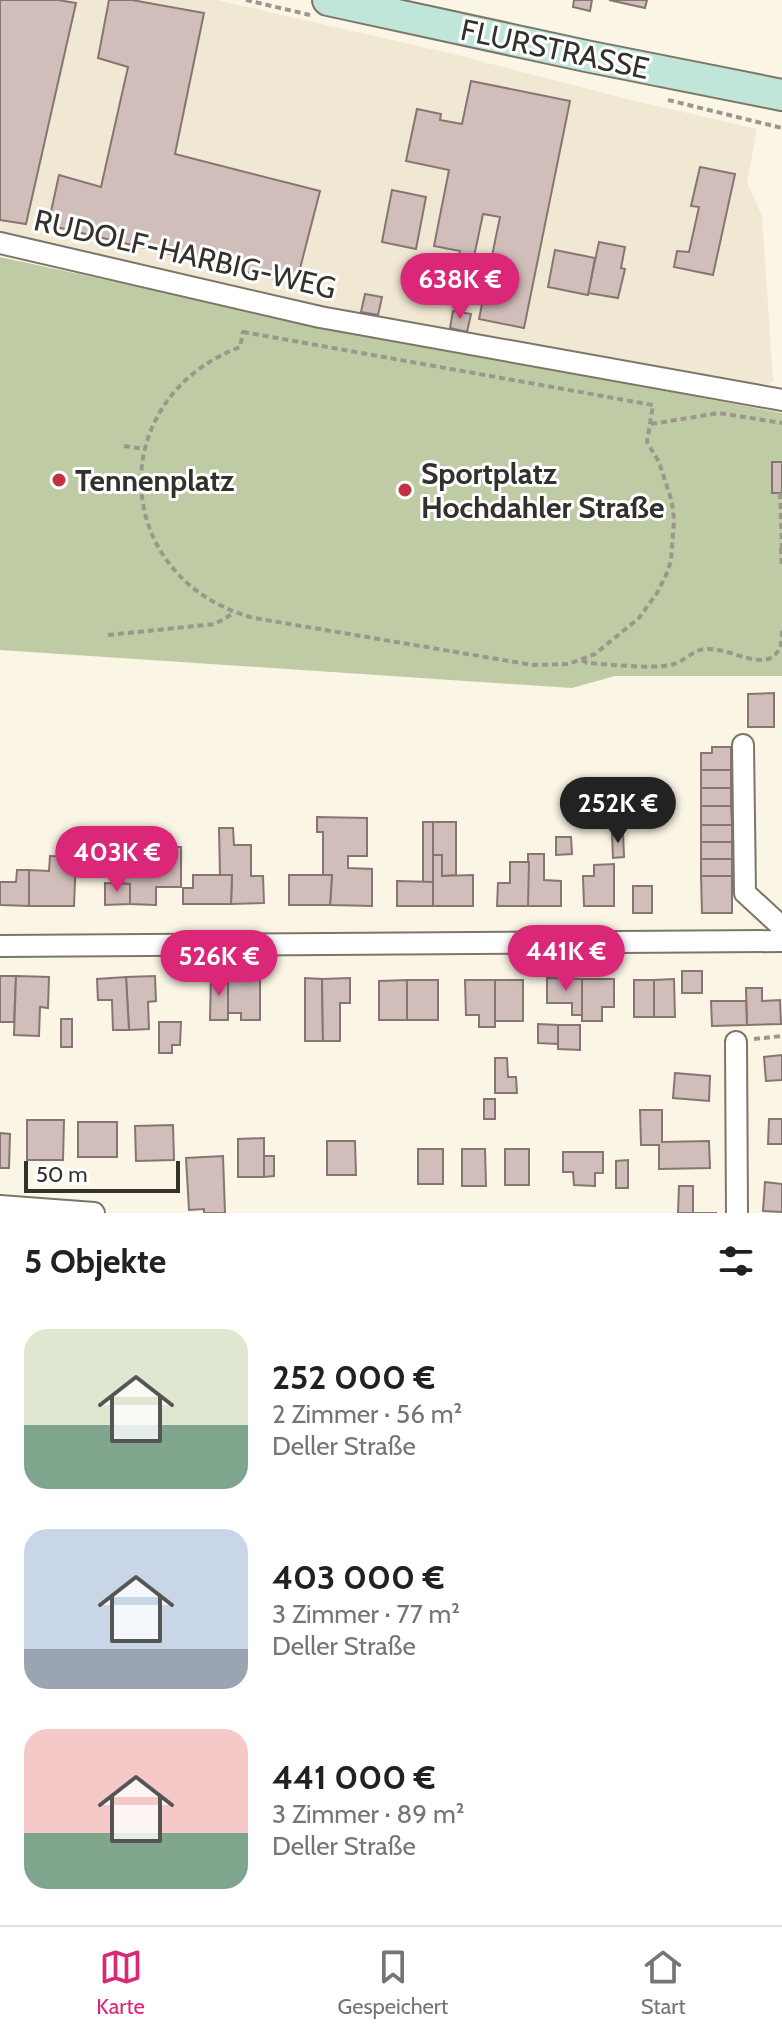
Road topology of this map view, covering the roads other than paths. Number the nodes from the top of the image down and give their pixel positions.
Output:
1 (328, 0) edge
2 (782, 95) edge
3 (0, 243) edge
4 (782, 400) edge
5 (743, 745) dead end
6 (782, 927) edge
7 (782, 941) edge
8 (0, 946) edge
9 (736, 1042) road end
10 (0, 1206) edge
11 (94, 1213) edge
12 (737, 1213) edge

1 - 2 main road, FLURSTRASSE
3 - 4 street, RUDOLF-HARBIG-WEG
5 - 6 street
7 - 8 street
9 - 12 street
10 - 11 street

